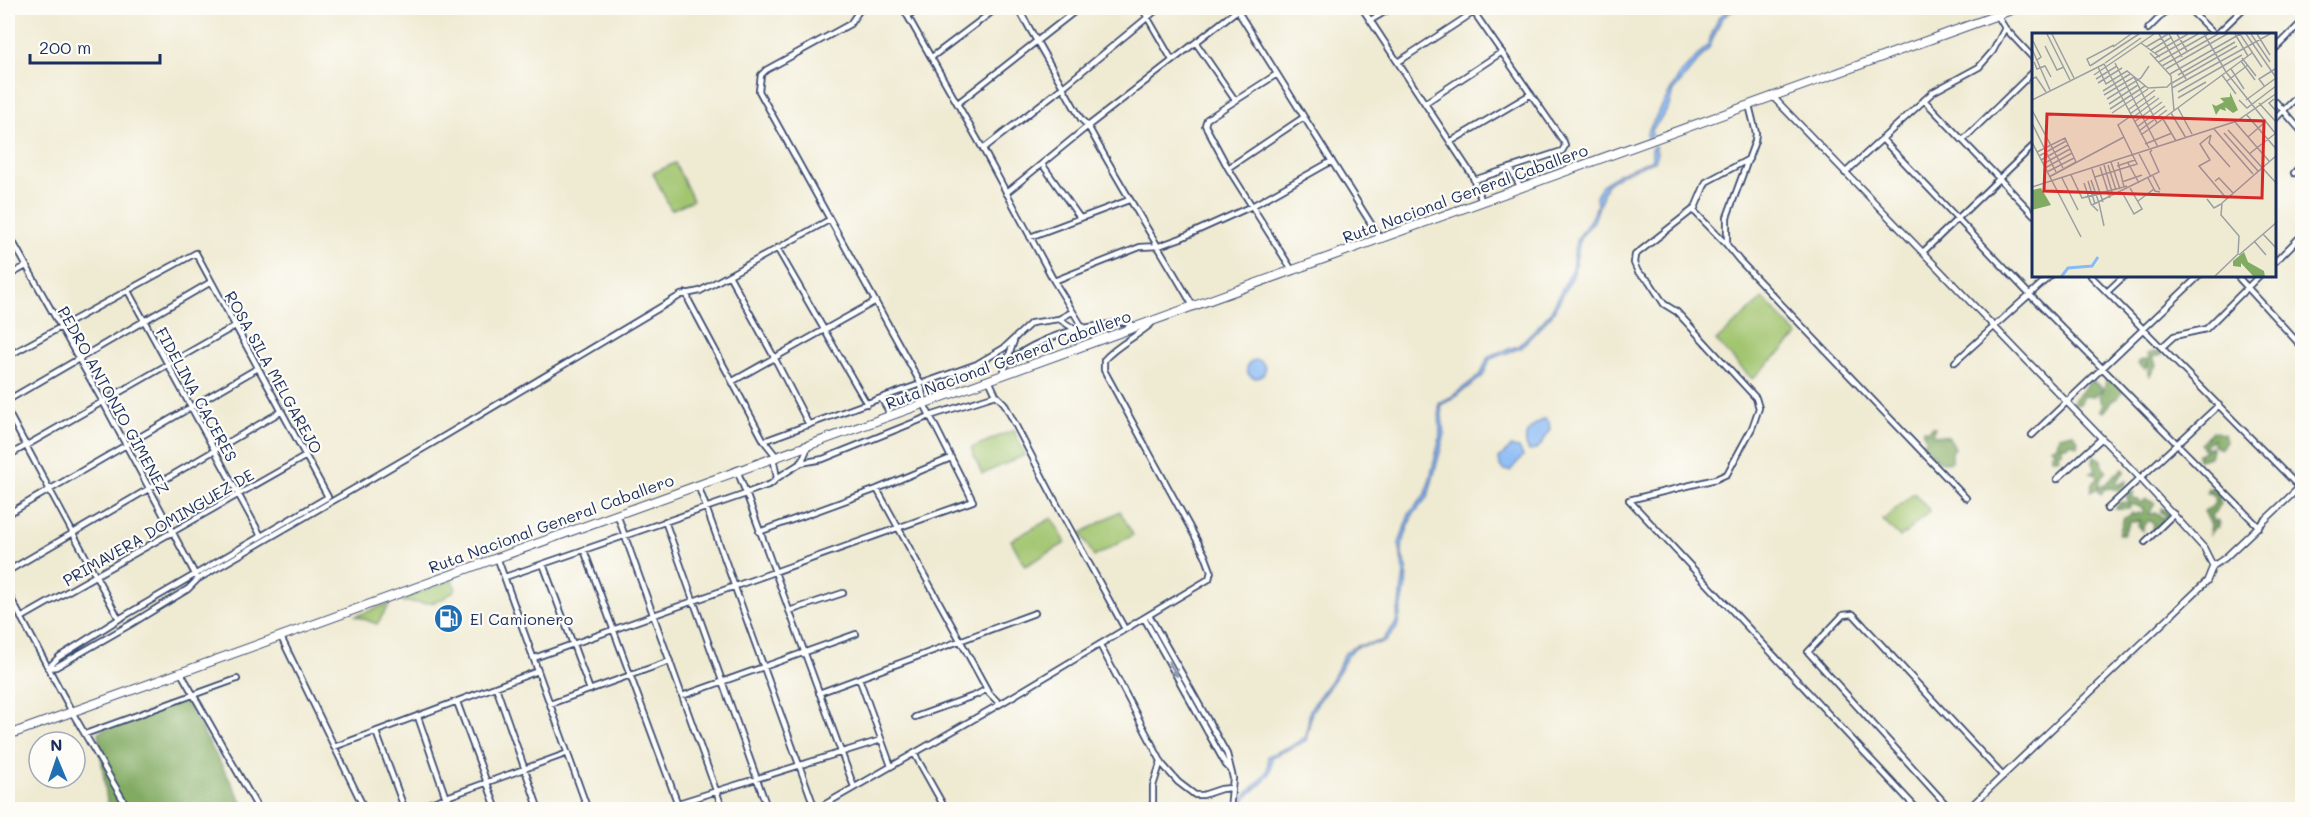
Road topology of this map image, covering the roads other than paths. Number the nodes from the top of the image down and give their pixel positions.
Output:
1 (861, 8) edge
2 (903, 8) edge
3 (919, 8) edge
4 (997, 8) edge
5 (1018, 8) edge
6 (1079, 8) edge
7 (1142, 8) edge
8 (1160, 8) edge
9 (1362, 8) edge
10 (1391, 8) edge
11 (2017, 8) edge
12 (2169, 8) edge
13 (2188, 8) edge
14 (2244, 8) edge
15 (1239, 9) edge
16 (1472, 10) edge
17 (1997, 14) junction
18 (908, 16) junction
19 (1148, 17) junction
20 (1371, 21) junction
21 (2302, 22) edge
22 (2005, 28) junction
23 (2148, 29) dead end
24 (2214, 33) edge
25 (2216, 33) edge
26 (1037, 41) junction
27 (1196, 43) junction
28 (2277, 47) edge
29 (1502, 52) junction
30 (932, 57) junction
31 (2032, 57) edge
32 (1172, 60) junction
33 (1398, 62) junction
34 (2032, 73) edge
35 (1277, 74) junction
36 (1063, 87) junction
37 (2302, 92) edge
38 (1531, 94) junction
39 (1772, 96) junction
40 (1235, 100) junction
41 (1924, 100) junction
42 (958, 103) junction
43 (1425, 103) junction
44 (2277, 103) edge
45 (1749, 104) junction
46 (2283, 111) junction
47 (1304, 117) junction
48 (2277, 117) edge
49 (1088, 126) junction
50 (2302, 132) edge
51 (1882, 139) junction
52 (1963, 140) junction
53 (1450, 141) junction
54 (2032, 148) edge
55 (983, 149) junction
56 (1749, 159) junction
57 (1332, 161) junction
58 (1042, 164) junction
59 (2302, 164) edge
60 (1228, 168) junction
61 (1510, 168) junction
62 (1845, 173) junction
63 (2294, 173) dead end
64 (1999, 179) junction
65 (1474, 180) junction
66 (1521, 188) junction
67 (1006, 193) junction
68 (1129, 200) junction
69 (1482, 202) junction
70 (1252, 206) junction
71 (1693, 210) junction
72 (2032, 213) edge
73 (1080, 218) junction
74 (1959, 218) junction
75 (829, 220) junction
76 (8, 233) edge
77 (2302, 235) edge
78 (1030, 237) junction
79 (1380, 238) junction
80 (1727, 245) junction
81 (1159, 246) junction
82 (777, 248) junction
83 (1923, 252) junction
84 (2277, 260) edge
85 (26, 266) junction
86 (1292, 270) junction
87 (729, 275) junction
88 (8, 276) edge
89 (2048, 278) edge
90 (2093, 278) edge
91 (2122, 278) edge
92 (2197, 278) edge
93 (2239, 278) edge
94 (2257, 278) edge
95 (1054, 281) junction
96 (212, 282) junction
97 (2247, 287) junction
98 (128, 291) junction
99 (2107, 292) junction
100 (687, 293) junction
101 (2030, 295) junction
102 (874, 302) junction
103 (1193, 306) junction
104 (1072, 312) junction
105 (1059, 319) junction
106 (1155, 320) junction
107 (144, 321) junction
108 (235, 326) junction
109 (1138, 326) junction
110 (61, 327) junction
111 (1083, 328) junction
112 (1993, 328) junction
113 (2144, 329) junction
114 (1076, 330) junction
115 (825, 331) junction
116 (1016, 336) junction
117 (2162, 347) junction
118 (2302, 347) edge
119 (8, 356) edge
120 (774, 357) junction
121 (78, 359) junction
122 (1955, 362) dead end
123 (168, 364) junction
124 (1006, 364) junction
125 (258, 368) junction
126 (2104, 368) junction
127 (1003, 375) junction
128 (989, 380) junction
129 (733, 381) junction
130 (921, 384) junction
131 (996, 395) junction
132 (881, 398) junction
133 (8, 400) edge
134 (103, 402) junction
135 (2067, 403) junction
136 (867, 404) junction
137 (924, 404) junction
138 (2219, 405) junction
139 (191, 407) junction
140 (282, 411) junction
141 (8, 412) edge
142 (930, 416) junction
143 (888, 417) junction
144 (809, 425) junction
145 (2032, 435) dead end
146 (2101, 439) junction
147 (764, 441) junction
148 (2177, 443) junction
149 (810, 444) junction
150 (125, 445) junction
151 (26, 446) junction
152 (214, 450) junction
153 (8, 456) edge
154 (306, 456) junction
155 (775, 457) junction
156 (951, 458) junction
157 (801, 463) junction
158 (737, 470) junction
159 (777, 478) junction
160 (2140, 478) junction
161 (2057, 479) dead end
162 (698, 485) junction
163 (2302, 487) edge
164 (149, 489) junction
165 (878, 489) junction
166 (50, 490) junction
167 (746, 493) junction
168 (239, 495) junction
169 (1966, 498) dead end
170 (329, 499) junction
171 (706, 507) junction
172 (2107, 509) dead end
173 (8, 514) edge
174 (617, 514) junction
175 (2174, 514) junction
176 (665, 521) junction
177 (2259, 526) junction
178 (897, 527) junction
179 (759, 531) junction
180 (73, 533) junction
181 (172, 533) junction
182 (624, 536) junction
183 (262, 538) junction
184 (2145, 542) dead end
185 (584, 550) junction
186 (497, 557) junction
187 (543, 564) junction
188 (2213, 566) junction
189 (8, 571) edge
190 (773, 571) junction
191 (96, 576) junction
192 (196, 576) junction
193 (505, 577) junction
194 (734, 585) junction
195 (8, 593) edge
196 (843, 593) dead end
197 (694, 600) junction
198 (789, 611) junction
199 (1035, 613) dead end
200 (653, 614) junction
201 (1147, 617) junction
202 (21, 618) junction
203 (119, 619) junction
204 (613, 629) junction
205 (1125, 629) junction
206 (856, 634) dead end
207 (281, 637) junction
208 (961, 641) junction
209 (572, 644) junction
210 (1100, 645) junction
211 (804, 653) junction
212 (534, 658) junction
213 (670, 662) junction
214 (48, 668) junction
215 (764, 668) junction
216 (538, 671) junction
217 (181, 673) junction
218 (630, 676) junction
219 (859, 678) junction
220 (237, 679) dead end
221 (723, 682) junction
222 (496, 687) junction
223 (987, 689) junction
224 (590, 690) junction
225 (819, 693) junction
226 (193, 694) junction
227 (682, 696) junction
228 (457, 702) junction
229 (550, 704) junction
230 (1000, 704) junction
231 (72, 711) junction
232 (418, 717) junction
233 (915, 717) dead end
234 (83, 730) edge
235 (376, 732) junction
236 (87, 733) edge
237 (8, 735) edge
238 (87, 737) edge
239 (881, 740) junction
240 (334, 747) junction
241 (568, 753) junction
242 (842, 753) junction
243 (914, 753) junction
244 (1161, 761) junction
245 (800, 766) junction
246 (891, 766) junction
247 (524, 769) junction
248 (2003, 776) junction
249 (757, 779) junction
250 (487, 782) junction
251 (854, 787) junction
252 (1231, 788) junction
253 (717, 791) junction
254 (445, 797) junction
255 (829, 802) junction
256 (677, 803) junction
257 (815, 809) edge
258 (129, 810) edge
259 (259, 810) edge
260 (366, 810) edge
261 (405, 810) edge
262 (411, 810) edge
263 (450, 810) edge
264 (497, 810) edge
265 (539, 810) edge
266 (588, 810) edge
267 (656, 810) edge
268 (680, 810) edge
269 (723, 810) edge
270 (768, 810) edge
271 (833, 810) edge
272 (946, 810) edge
273 (1147, 810) edge
274 (1230, 810) edge
275 (1918, 810) edge
276 (1951, 810) edge
277 (1967, 810) edge

1 - 75 street
2 - 18 street
3 - 18 street
4 - 30 street
5 - 26 street
6 - 26 street
7 - 19 street
8 - 19 street
9 - 20 street
10 - 20 street
11 - 17 highway, Ruta Nacional General Caballero
12 - 23 street
13 - 24 street
14 - 25 street
15 - 27 street
15 - 35 street
16 - 29 street
16 - 33 street
17 - 22 street
17 - 39 highway, Ruta Nacional General Caballero
18 - 30 street
19 - 32 street
19 - 36 street
20 - 33 street
21 - 28 street
22 - 31 street
22 - 41 street
26 - 36 street
26 - 42 street
27 - 32 street
27 - 40 street
29 - 38 street
29 - 43 street
30 - 42 street
32 - 49 street
33 - 43 street
34 - 52 street
35 - 40 street
35 - 47 street
36 - 49 street
36 - 55 street
37 - 46 street
38 - 53 street
38 - 61 street
39 - 45 highway, Ruta Nacional General Caballero
39 - 62 street
40 - 60 street
41 - 51 street
41 - 52 street
42 - 55 street
43 - 53 street
44 - 46 street
45 - 56 street
45 - 66 highway, Ruta Nacional General Caballero
46 - 48 street
46 - 50 street
47 - 57 street
47 - 60 street
49 - 58 street
49 - 68 street
51 - 62 street
51 - 74 street
52 - 64 street
53 - 65 street
54 - 64 street
55 - 67 street
56 - 71 street
56 - 80 street
57 - 70 street
57 - 79 street
58 - 67 street
58 - 73 street
59 - 63 street
60 - 70 street
61 - 65 street
61 - 66 street
62 - 83 street
64 - 72 street
64 - 74 street
65 - 69 street
66 - 69 highway, Ruta Nacional General Caballero
67 - 78 street
68 - 73 street
68 - 81 street
69 - 79 highway, Ruta Nacional General Caballero
70 - 81 street
70 - 86 street
71 - 80 street
71 - 275 street
73 - 78 street
74 - 83 street
74 - 101 street
75 - 82 street
75 - 102 street
76 - 85 street, PEDRO ANTONIO GIMENEZ
77 - 84 street
78 - 95 street
79 - 86 highway, Ruta Nacional General Caballero
80 - 169 street
81 - 95 street
81 - 103 street
82 - 87 street
82 - 115 street
83 - 112 street
85 - 88 street
85 - 110 street, PEDRO ANTONIO GIMENEZ
86 - 103 highway, Ruta Nacional General Caballero
87 - 100 street
87 - 120 street
89 - 101 street
90 - 99 street
91 - 99 street
92 - 113 street
93 - 97 street
94 - 97 street
95 - 104 street
96 - 98 street, ROSA SILA MELGAREJO
96 - 107 street
96 - 108 street, ROSA SILA MELGAREJO
97 - 117 street
97 - 118 street
98 - 107 street, FIDELINA CACERES
98 - 110 street
99 - 113 street
100 - 129 street
100 - 170 street
101 - 112 street
101 - 126 street
102 - 115 street
102 - 130 street
103 - 106 highway, Ruta Nacional General Caballero
104 - 105 street
104 - 111 street
105 - 114 street
105 - 116 street
106 - 109 highway, Ruta Nacional General Caballero
106 - 201 street
107 - 121 street
107 - 123 street, FIDELINA CACERES
108 - 123 street
108 - 125 street, ROSA SILA MELGAREJO
109 - 111 street
109 - 127 highway, Ruta Nacional General Caballero
110 - 119 street
110 - 121 street, PEDRO ANTONIO GIMENEZ
111 - 114 street
112 - 122 street
112 - 135 street
113 - 117 street
113 - 126 street
114 - 124 street
115 - 120 street
115 - 136 street
116 - 124 street
116 - 130 street
117 - 138 street
120 - 129 street
120 - 144 street
121 - 133 street
121 - 134 street, PEDRO ANTONIO GIMENEZ
123 - 134 street
123 - 139 street, FIDELINA CACERES
124 - 127 street
125 - 139 street
125 - 140 street, ROSA SILA MELGAREJO
126 - 135 street
126 - 148 street
127 - 128 highway, Ruta Nacional General Caballero
128 - 131 street
128 - 137 highway, Ruta Nacional General Caballero
129 - 147 street
130 - 132 street
130 - 137 street
131 - 142 street
131 - 205 street
132 - 136 street
132 - 143 street
134 - 150 street, PEDRO ANTONIO GIMENEZ
134 - 151 street
135 - 145 street
135 - 146 street
136 - 144 street
137 - 142 street
137 - 143 highway, Ruta Nacional General Caballero
138 - 148 street
138 - 163 street
139 - 150 street
139 - 152 street, FIDELINA CACERES
140 - 152 street
140 - 154 street, ROSA SILA MELGAREJO
141 - 151 street
142 - 156 street
142 - 157 street
143 - 149 highway, Ruta Nacional General Caballero
144 - 147 street
146 - 160 street
146 - 161 street
147 - 155 street
148 - 160 street
148 - 177 street
149 - 155 highway, Ruta Nacional General Caballero
149 - 157 street
150 - 164 street, PEDRO ANTONIO GIMENEZ
150 - 166 street
151 - 153 street
151 - 166 street
152 - 164 street
152 - 168 street, FIDELINA CACERES
154 - 168 street, PRIMAVERA DOMINGUEZ DE
154 - 170 street, ROSA SILA MELGAREJO
155 - 158 highway, Ruta Nacional General Caballero
155 - 159 street
156 - 165 street
156 - 178 street
157 - 159 street
158 - 162 highway, Ruta Nacional General Caballero
158 - 167 street
159 - 167 street
160 - 172 street
160 - 175 street
162 - 171 street
162 - 174 highway, Ruta Nacional General Caballero
163 - 177 street
164 - 180 street
164 - 181 street, PEDRO ANTONIO GIMENEZ
165 - 178 street
165 - 179 street
166 - 173 street
166 - 180 street
167 - 171 street
167 - 179 street
168 - 181 street, PRIMAVERA DOMINGUEZ DE
168 - 183 street, FIDELINA CACERES
170 - 183 street
171 - 176 street
171 - 194 street
174 - 182 street
174 - 186 highway, Ruta Nacional General Caballero
175 - 184 street
175 - 188 street
176 - 182 street
176 - 197 street
177 - 188 street
178 - 190 street
178 - 208 street
179 - 190 street
180 - 189 street
180 - 191 street
181 - 191 street, PRIMAVERA DOMINGUEZ DE
181 - 192 street, PEDRO ANTONIO GIMENEZ
182 - 185 street
182 - 200 street
183 - 192 street
185 - 187 street
185 - 204 street
186 - 193 street
186 - 207 highway, Ruta Nacional General Caballero
187 - 193 street
187 - 209 street
188 - 248 street
190 - 194 street
190 - 198 street
191 - 202 street, PRIMAVERA DOMINGUEZ DE
191 - 203 street
192 - 203 street
192 - 214 street
193 - 212 street
194 - 197 street
194 - 215 street
195 - 202 street
196 - 198 street
197 - 200 street
197 - 221 street
198 - 211 street
199 - 208 street
200 - 204 street
200 - 213 street
201 - 205 street
201 - 252 street
202 - 214 street
203 - 214 street
204 - 209 street
204 - 218 street
205 - 210 street
206 - 211 street
207 - 217 highway, Ruta Nacional General Caballero
207 - 240 street
208 - 219 street
208 - 223 street
209 - 212 street
209 - 224 street
210 - 230 street
210 - 244 street
211 - 215 street
211 - 225 street
212 - 216 street
213 - 218 street
213 - 227 street
214 - 231 street
215 - 221 street
215 - 245 street
216 - 222 street
216 - 229 street
217 - 226 street
217 - 231 highway, Ruta Nacional General Caballero
218 - 224 street
218 - 256 street
219 - 225 street
219 - 239 street
220 - 226 street
221 - 227 street
221 - 249 street
222 - 228 street
222 - 247 street
223 - 230 street
223 - 233 street
224 - 229 street
225 - 242 street
226 - 236 street
226 - 259 street
227 - 253 street
228 - 232 street
228 - 250 street
229 - 241 street
230 - 243 street
231 - 234 street
231 - 237 highway, Ruta Nacional General Caballero
232 - 235 street
232 - 254 street
235 - 240 street
235 - 261 street
238 - 258 street
239 - 242 street
239 - 246 street
240 - 260 street
241 - 247 street
241 - 266 street
242 - 245 street
242 - 251 street
243 - 246 street
243 - 272 street
244 - 252 street
244 - 273 street
245 - 249 street
245 - 257 street
246 - 251 street
247 - 250 street
247 - 265 street
248 - 276 street
248 - 277 street
249 - 253 street
249 - 270 street
250 - 254 street
250 - 264 street
251 - 255 street
252 - 274 street
253 - 256 street
253 - 269 street
254 - 262 street
254 - 263 street
255 - 257 street
255 - 271 street
256 - 267 street
256 - 268 street

